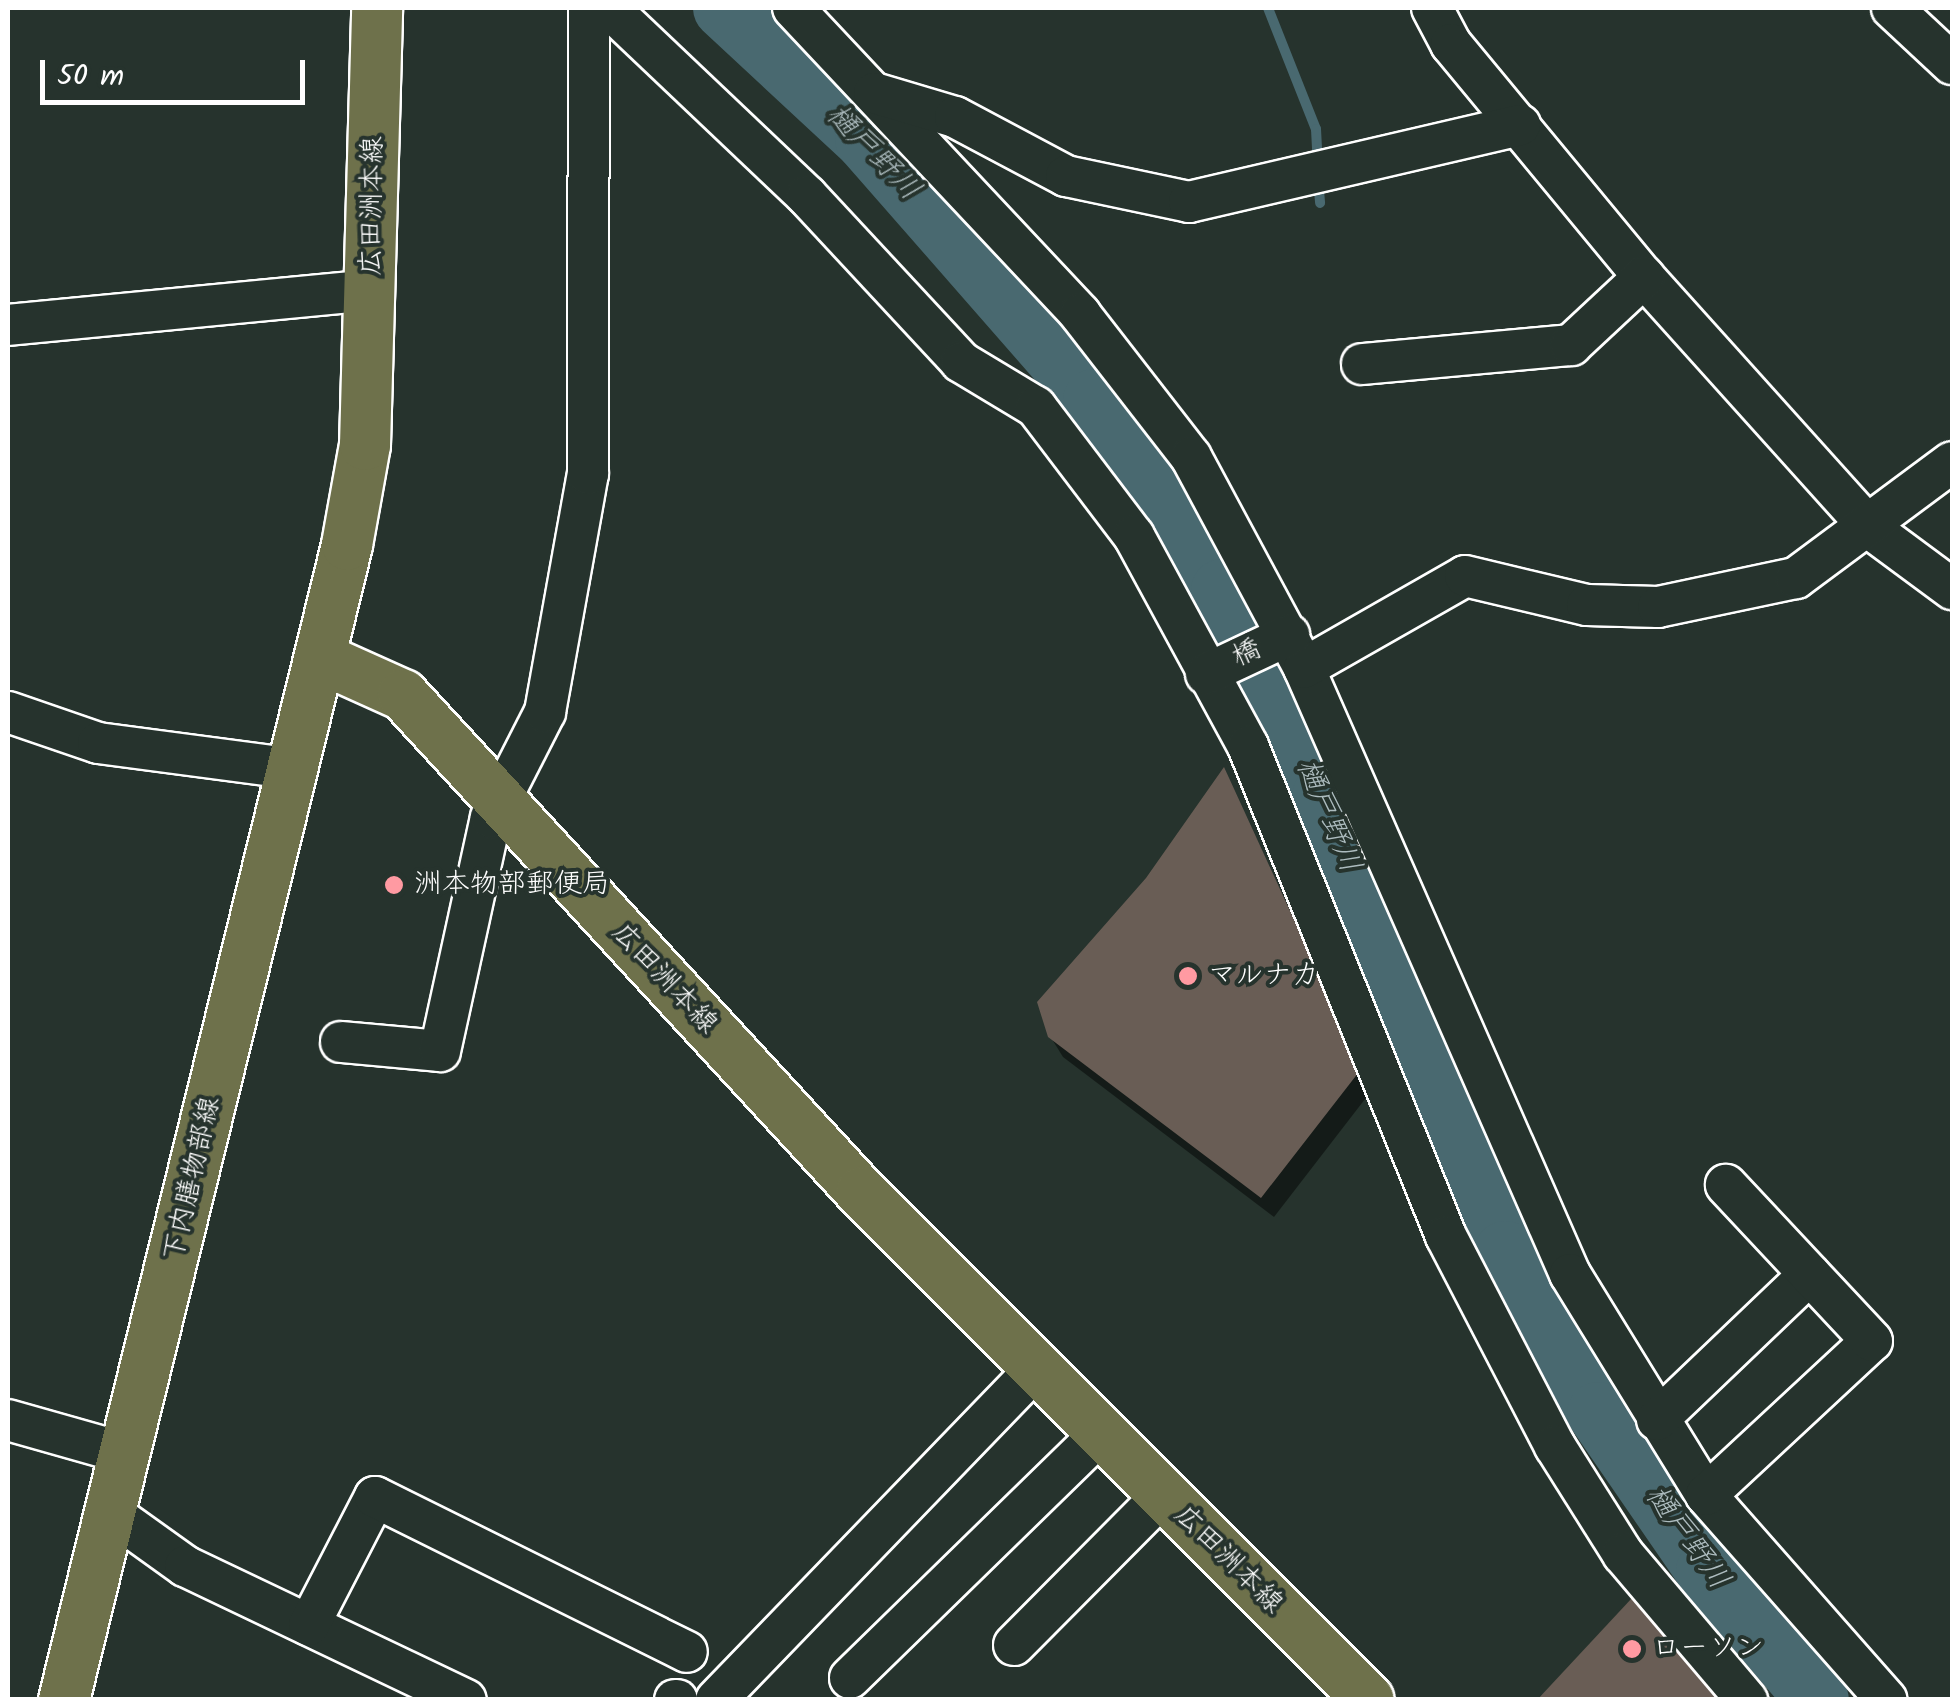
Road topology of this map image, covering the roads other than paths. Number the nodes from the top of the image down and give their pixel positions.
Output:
1 (377, 8) edge
2 (589, 8) edge
3 (609, 8) edge
4 (794, 8) edge
5 (1432, 8) edge
6 (1892, 8) edge
7 (1952, 64) edge
8 (872, 92) junction
9 (1520, 125) junction
10 (1644, 276) junction
11 (371, 290) junction
12 (8, 325) edge
13 (1362, 364) dead end
14 (1952, 462) edge
15 (1872, 529) junction
16 (1952, 589) edge
17 (1297, 651) junction
18 (324, 660) junction
19 (1206, 674) junction
20 (8, 712) edge
21 (294, 769) junction
22 (501, 802) junction
23 (341, 1042) dead end
24 (1726, 1185) dead end
25 (1810, 1274) junction
26 (1036, 1369) junction
27 (8, 1420) edge
28 (1658, 1420) junction
29 (1101, 1434) junction
30 (125, 1453) junction
31 (1706, 1494) junction
32 (1163, 1495) junction
33 (111, 1513) junction
34 (310, 1625) junction
35 (1014, 1645) dead end
36 (687, 1652) dead end
37 (850, 1678) dead end
38 (64, 1700) edge
39 (466, 1700) edge
40 (716, 1700) edge
41 (1369, 1700) edge
42 (1747, 1700) edge
43 (1887, 1700) edge

1 - 11 main road, 広田洲本線
2 - 22 street
3 - 19 street
4 - 8 street
5 - 9 street
6 - 7 street
8 - 9 street
8 - 17 street
9 - 10 street
10 - 13 street
10 - 15 street
11 - 12 street
11 - 18 main road, 広田洲本線
14 - 15 street, 橋
15 - 16 street
15 - 17 street, 橋
17 - 19 street, 橋
17 - 28 street
18 - 21 main road, 下内膳物部線
18 - 22 main road, 広田洲本線
19 - 42 street
20 - 21 street
21 - 30 main road, 下内膳物部線
22 - 23 street
22 - 26 main road, 広田洲本線
24 - 25 street
25 - 28 street
25 - 31 street
26 - 29 main road, 広田洲本線
26 - 40 street
27 - 30 street
28 - 31 street
29 - 32 main road, 広田洲本線
29 - 37 street
30 - 33 main road, 下内膳物部線
31 - 43 street
32 - 35 street
32 - 41 main road, 広田洲本線
33 - 34 street
33 - 38 main road, 下内膳物部線
34 - 36 street
34 - 39 street

